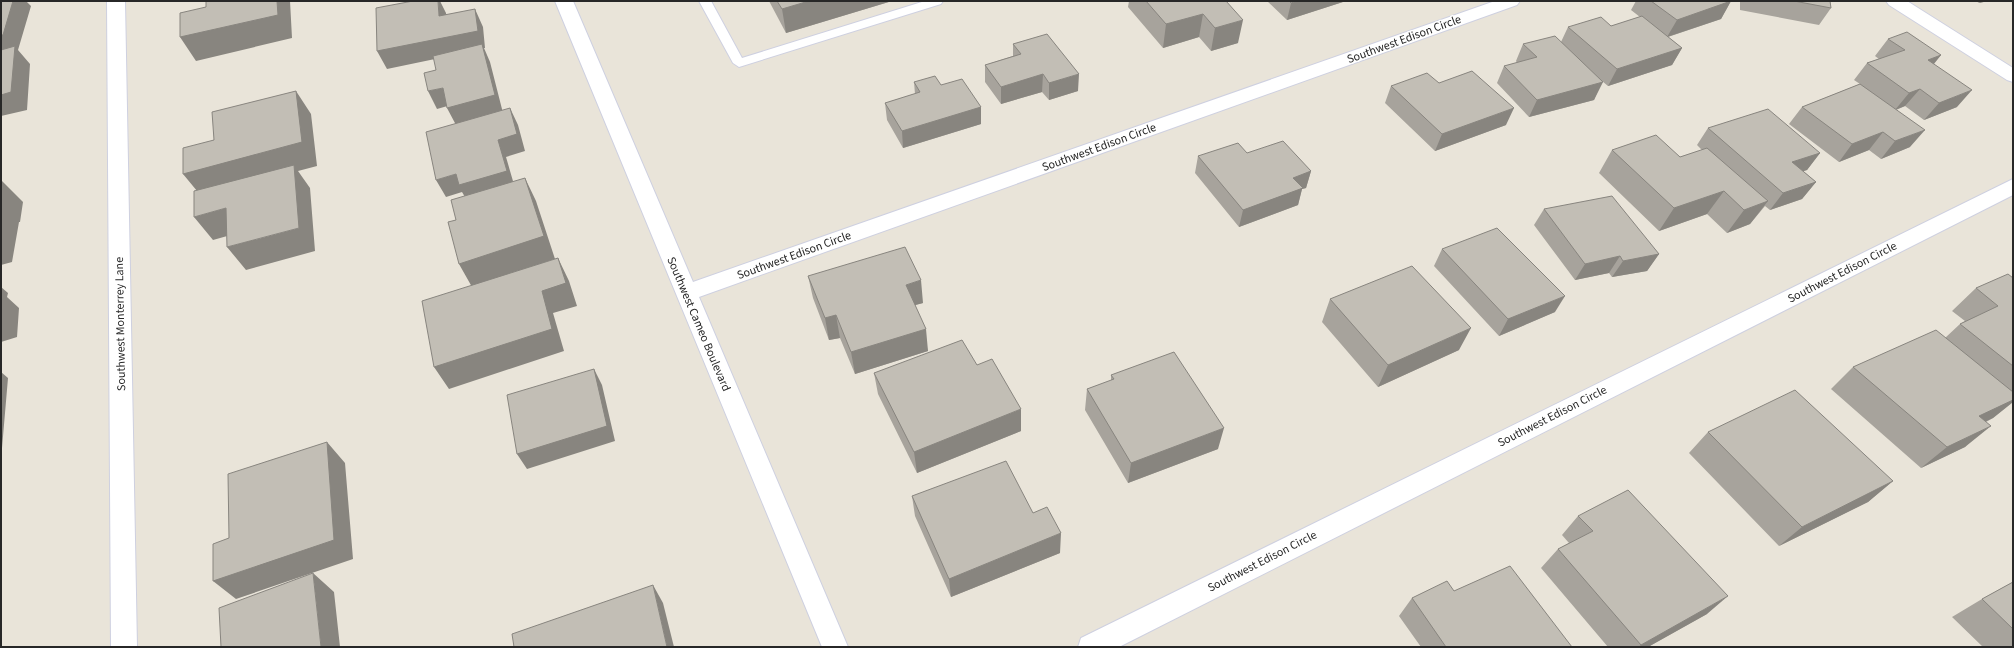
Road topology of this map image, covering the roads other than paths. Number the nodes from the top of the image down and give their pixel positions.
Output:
1 (116, 1) edge
2 (564, 1) edge
3 (705, 1) edge
4 (937, 1) edge
5 (1511, 1) edge
6 (1894, 1) edge
7 (2013, 76) edge
8 (2013, 186) edge
9 (687, 293) junction
10 (124, 647) edge
11 (835, 647) edge
12 (1090, 647) edge

1 - 10 street, Southwest Monterrey Lane
2 - 9 street, Southwest Cameo Boulevard
3 - 4 lane
5 - 9 street, Southwest Edison Circle
6 - 7 street
8 - 12 street, Southwest Edison Circle
9 - 11 street, Southwest Cameo Boulevard

